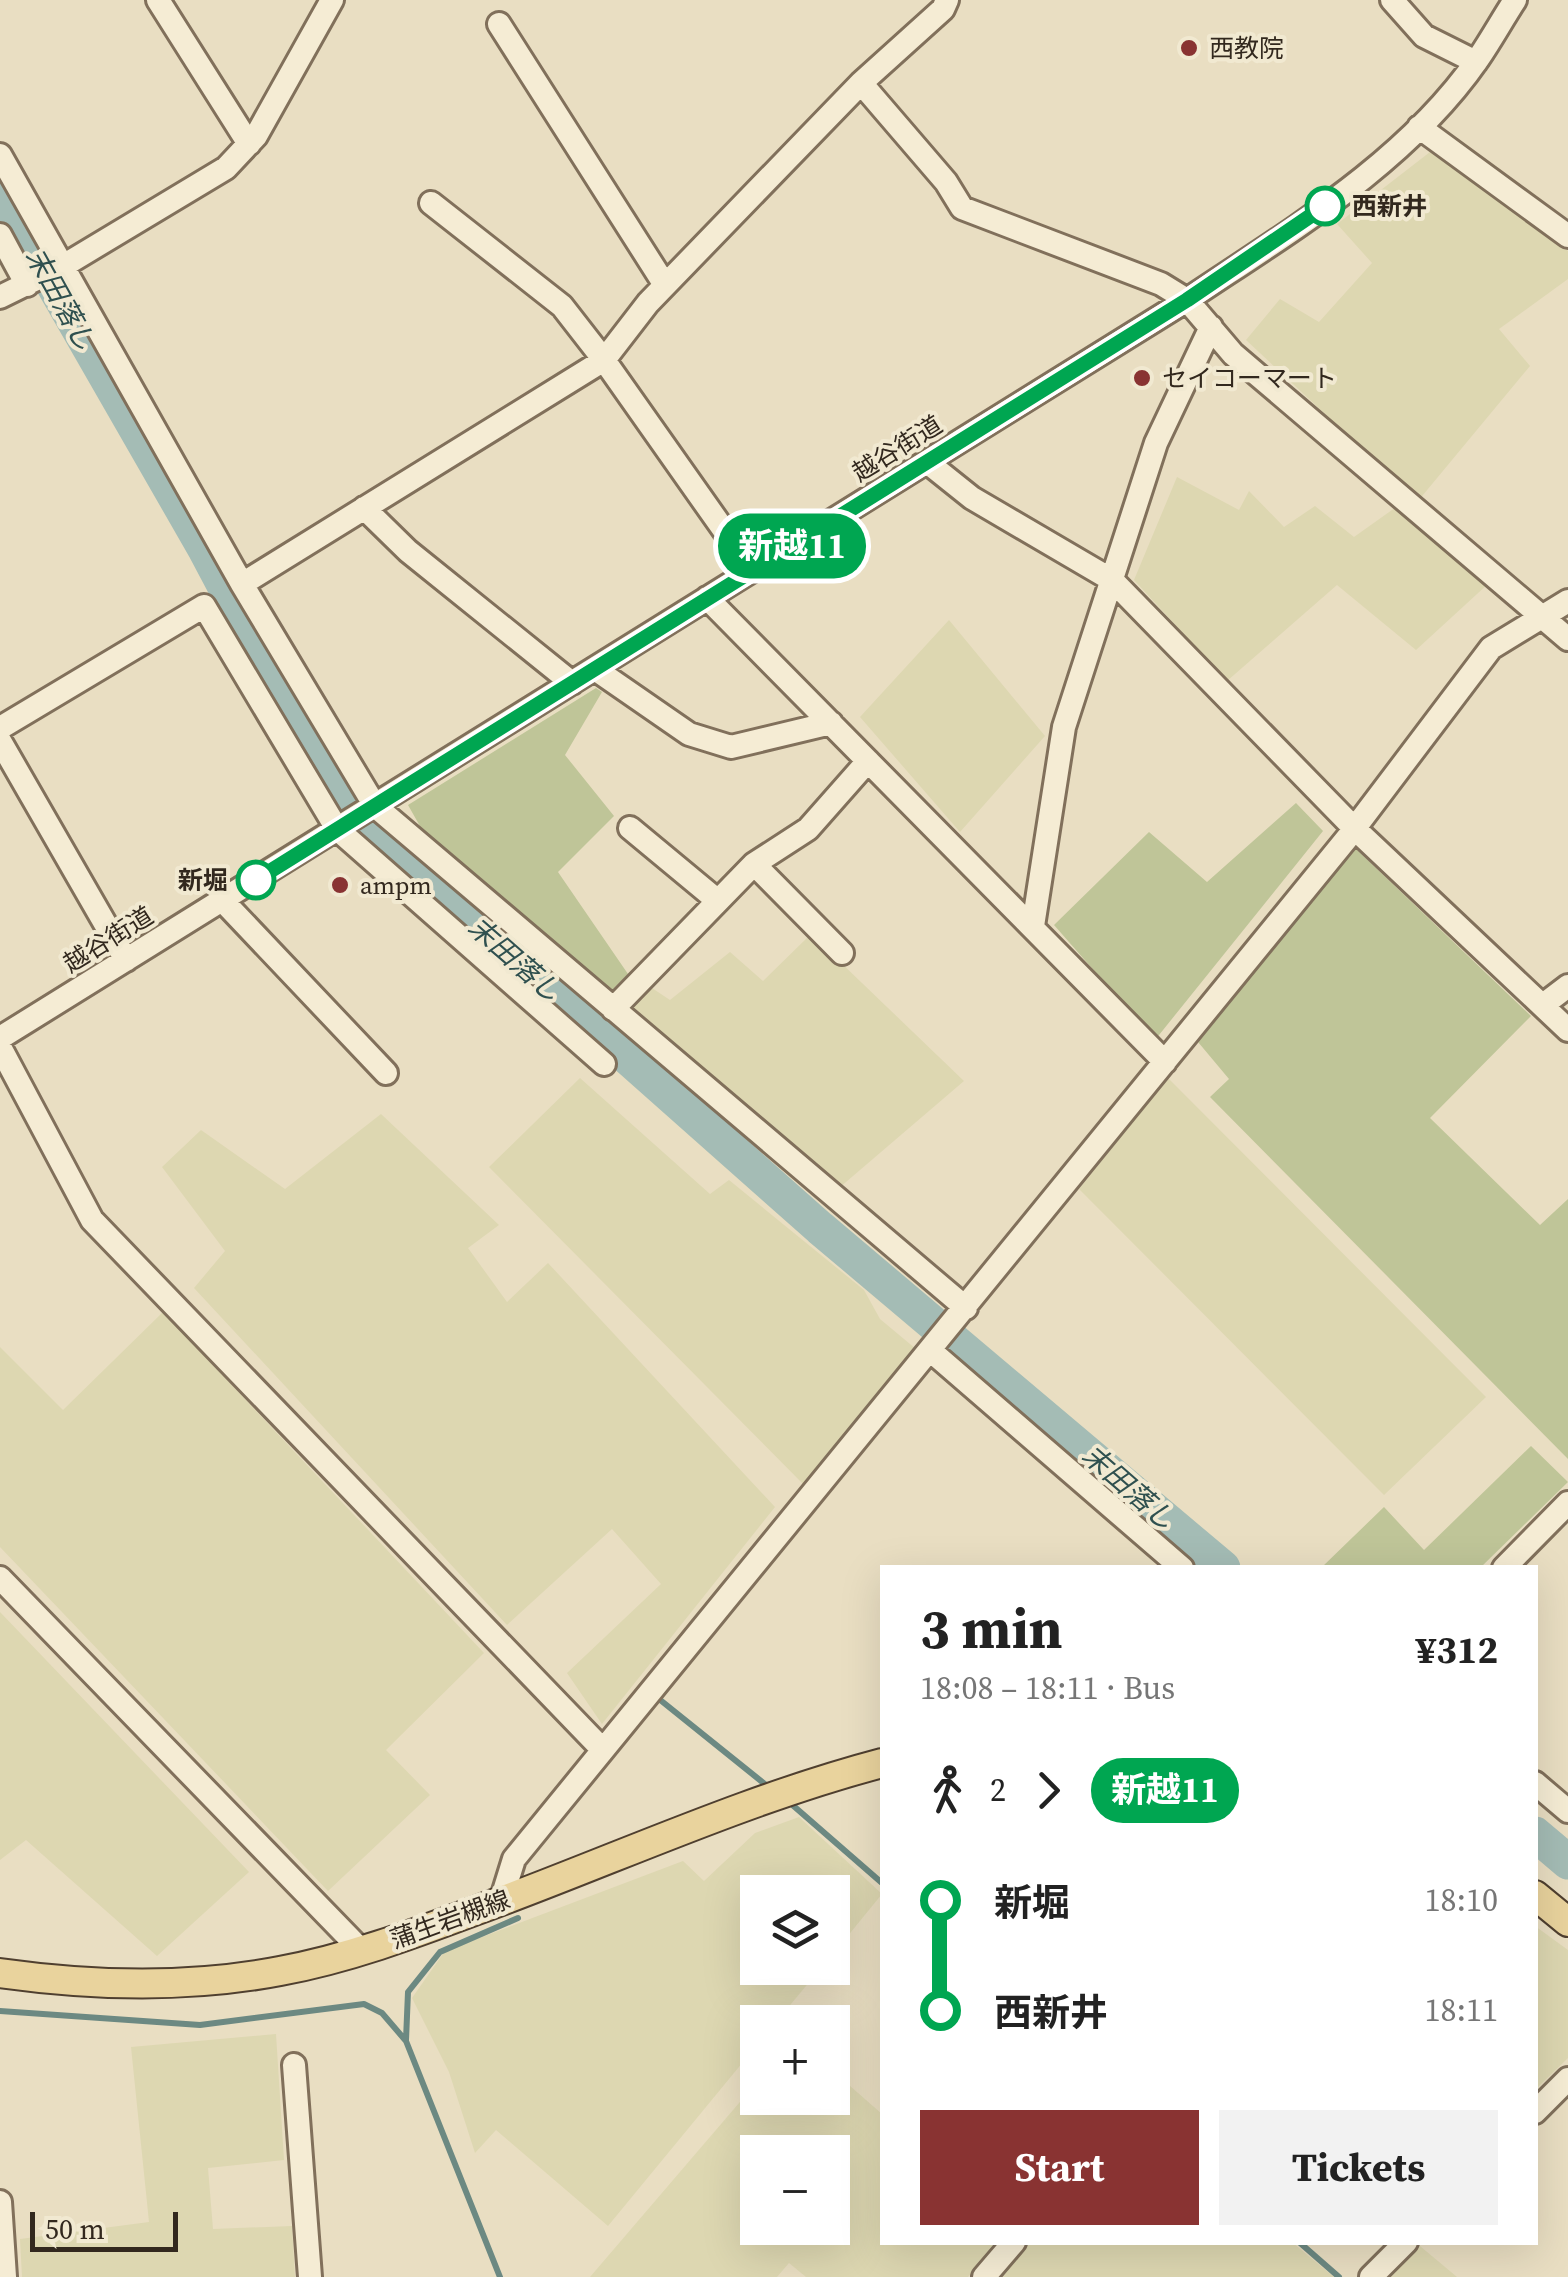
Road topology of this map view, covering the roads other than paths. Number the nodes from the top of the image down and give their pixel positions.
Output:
1 (158, 0) edge
2 (332, 0) edge
3 (947, 0) edge
4 (1392, 0) edge
5 (1514, 0) edge
6 (499, 24) dead end
7 (1476, 62) junction
8 (861, 83) junction
9 (1419, 127) junction
10 (249, 144) junction
11 (0, 156) edge
12 (430, 202) dead end
13 (0, 235) edge
14 (1568, 236) edge
15 (63, 266) junction
16 (27, 285) junction
17 (666, 285) junction
18 (0, 298) edge
19 (1187, 300) junction
20 (1212, 327) junction
21 (604, 360) junction
22 (927, 462) junction
23 (364, 508) junction
24 (752, 570) junction
25 (1112, 580) junction
26 (242, 584) junction
27 (707, 598) junction
28 (1568, 600) edge
29 (1542, 618) junction
30 (1568, 639) edge
31 (595, 668) junction
32 (572, 683) junction
33 (831, 723) junction
34 (0, 728) edge
35 (0, 742) edge
36 (868, 761) junction
37 (374, 806) junction
38 (630, 828) dead end
39 (1354, 828) junction
40 (337, 829) junction
41 (754, 864) junction
42 (223, 901) junction
43 (718, 901) junction
44 (1033, 926) junction
45 (842, 952) dead end
46 (126, 960) junction
47 (1568, 986) edge
48 (1544, 1005) junction
49 (613, 1009) junction
50 (1568, 1030) edge
51 (0, 1038) edge
52 (0, 1047) edge
53 (1165, 1062) junction
54 (604, 1064) dead end
55 (386, 1074) dead end
56 (966, 1308) junction
57 (931, 1351) junction
58 (1568, 1503) edge
59 (1179, 1565) edge
60 (1507, 1565) edge
61 (0, 1578) edge
62 (603, 1750) junction
63 (880, 1764) edge
64 (1538, 1786) edge
65 (1568, 1811) edge
66 (1538, 1897) edge
67 (501, 1900) junction
68 (1568, 1922) edge
69 (362, 1950) junction
70 (0, 1973) edge
71 (294, 2065) dead end
72 (1568, 2078) edge
73 (1538, 2109) edge
74 (0, 2202) edge
75 (1011, 2245) edge
76 (1403, 2245) edge
77 (5, 2277) edge
78 (310, 2277) edge
79 (984, 2277) edge
80 (1372, 2277) edge

1 - 10 street
2 - 10 street
3 - 8 street
4 - 7 street
5 - 7 street, 越谷街道
6 - 17 street
7 - 9 street, 越谷街道
8 - 17 street
8 - 19 street
9 - 14 street
9 - 19 street, 越谷街道
10 - 15 street
11 - 15 street
12 - 21 street
13 - 16 street
15 - 16 street
15 - 26 street
16 - 18 street
17 - 21 street
19 - 20 street
19 - 22 street, 越谷街道
20 - 25 street
20 - 29 street
21 - 23 street
21 - 24 street
22 - 24 street, 越谷街道
22 - 25 street
23 - 26 street
23 - 32 street
24 - 27 street, 越谷街道
25 - 39 street
25 - 44 street
26 - 37 street
27 - 31 street, 越谷街道
27 - 33 street
28 - 29 street
29 - 30 street
29 - 39 street
31 - 32 street, 越谷街道
31 - 33 street
32 - 37 street, 越谷街道
33 - 36 street
34 - 40 street
35 - 46 street
36 - 41 street
36 - 44 street
37 - 40 street, 越谷街道
37 - 49 street
38 - 43 street
39 - 48 street
39 - 53 street
40 - 42 street, 越谷街道
40 - 54 street
41 - 43 street
41 - 45 street
42 - 46 street, 越谷街道
42 - 55 street
43 - 49 street
44 - 53 street
46 - 51 street, 越谷街道
47 - 48 street
48 - 50 street
49 - 56 street
52 - 62 street
53 - 56 street
56 - 57 street
57 - 59 street
57 - 62 street
58 - 60 street
61 - 69 street
62 - 67 street
63 - 67 main road, 蒲生岩槻線
64 - 65 street
66 - 68 main road
67 - 69 main road, 蒲生岩槻線
69 - 70 main road, 蒲生岩槻線
71 - 78 street
72 - 73 street
74 - 77 street
75 - 79 street
76 - 80 street

